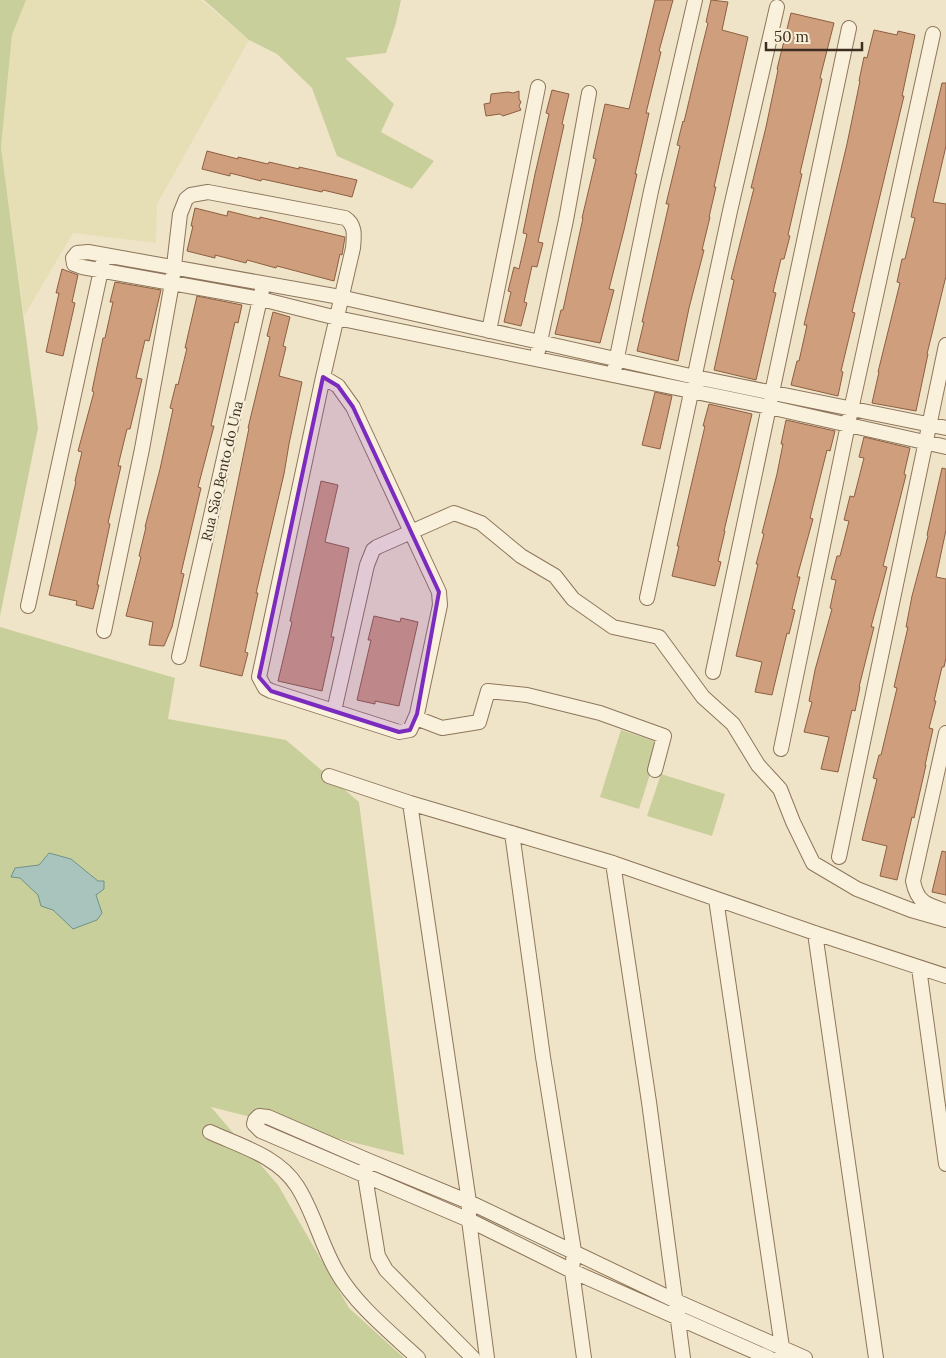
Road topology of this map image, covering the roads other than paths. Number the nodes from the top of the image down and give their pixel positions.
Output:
1 (695, 0) edge
2 (777, 7) dead end
3 (849, 28) dead end
4 (932, 34) dead end
5 (538, 86) dead end
6 (589, 93) dead end
7 (103, 255) junction
8 (174, 266) junction
9 (102, 270) junction
10 (172, 283) junction
11 (263, 284) junction
12 (340, 297) junction
13 (261, 299) junction
14 (336, 318) junction
15 (489, 331) junction
16 (539, 342) junction
17 (946, 345) edge
18 (537, 359) junction
19 (617, 359) junction
20 (613, 375) junction
21 (322, 376) junction
22 (695, 377) junction
23 (692, 392) junction
24 (772, 393) junction
25 (770, 408) junction
26 (851, 410) junction
27 (928, 424) junction
28 (849, 426) junction
29 (946, 428) edge
30 (925, 442) junction
31 (946, 447) edge
32 (411, 532) junction
33 (647, 598) dead end
34 (28, 606) dead end
35 (104, 631) dead end
36 (179, 658) dead end
37 (713, 672) dead end
38 (334, 711) junction
39 (416, 718) junction
40 (946, 733) edge
41 (781, 749) dead end
42 (655, 770) dead end
43 (330, 776) dead end
44 (410, 802) junction
45 (512, 834) junction
46 (839, 857) dead end
47 (613, 863) junction
48 (716, 899) junction
49 (946, 911) edge
50 (946, 920) edge
51 (815, 933) junction
52 (919, 968) junction
53 (946, 976) edge
54 (210, 1132) dead end
55 (367, 1160) junction
56 (946, 1164) edge
57 (365, 1176) junction
58 (469, 1202) junction
59 (469, 1220) junction
60 (574, 1251) junction
61 (572, 1271) junction
62 (676, 1301) junction
63 (678, 1318) junction
64 (781, 1352) edge
65 (418, 1358) edge
66 (472, 1358) edge
67 (487, 1358) edge
68 (584, 1358) edge
69 (683, 1358) edge
70 (769, 1358) edge
71 (805, 1358) edge
72 (876, 1358) edge

1 - 19 street
2 - 22 street
3 - 24 street
4 - 26 street
5 - 15 street
6 - 16 street
7 - 8 street
7 - 9 street
7 - 9 street
8 - 10 street
8 - 11 street
8 - 12 street
9 - 10 street
9 - 34 street
10 - 13 street
10 - 35 street
11 - 12 street
11 - 13 street, Rua São Bento do Una
12 - 14 street
12 - 15 street
13 - 14 street
13 - 36 street, Rua São Bento do Una
14 - 18 street
14 - 21 street
15 - 16 street
16 - 18 street
16 - 19 street
17 - 27 street
18 - 20 street
19 - 20 street
19 - 22 street
20 - 23 street
21 - 32 street
21 - 38 street
22 - 23 street
22 - 24 street
23 - 25 street
23 - 33 street
24 - 25 street
24 - 26 street
25 - 28 street
25 - 37 street
26 - 27 street
26 - 28 street
27 - 29 street
27 - 30 street
28 - 30 street
28 - 41 street
30 - 31 street
30 - 46 street
32 - 38 street
32 - 39 street
32 - 50 street
38 - 39 street
39 - 42 street
40 - 49 street
43 - 44 street
44 - 45 street
44 - 58 street
45 - 47 street
45 - 60 street
47 - 48 street
47 - 62 street
48 - 51 street
48 - 64 street
51 - 52 street
51 - 72 street
52 - 53 street
52 - 56 street
54 - 65 street
55 - 57 street
55 - 57 street
55 - 58 street
57 - 59 street
57 - 66 street
58 - 59 street
58 - 60 street
59 - 61 street
59 - 67 street
60 - 61 street
60 - 62 street
61 - 63 street
61 - 68 street
62 - 63 street
62 - 64 street
63 - 69 street
63 - 70 street
64 - 71 street

